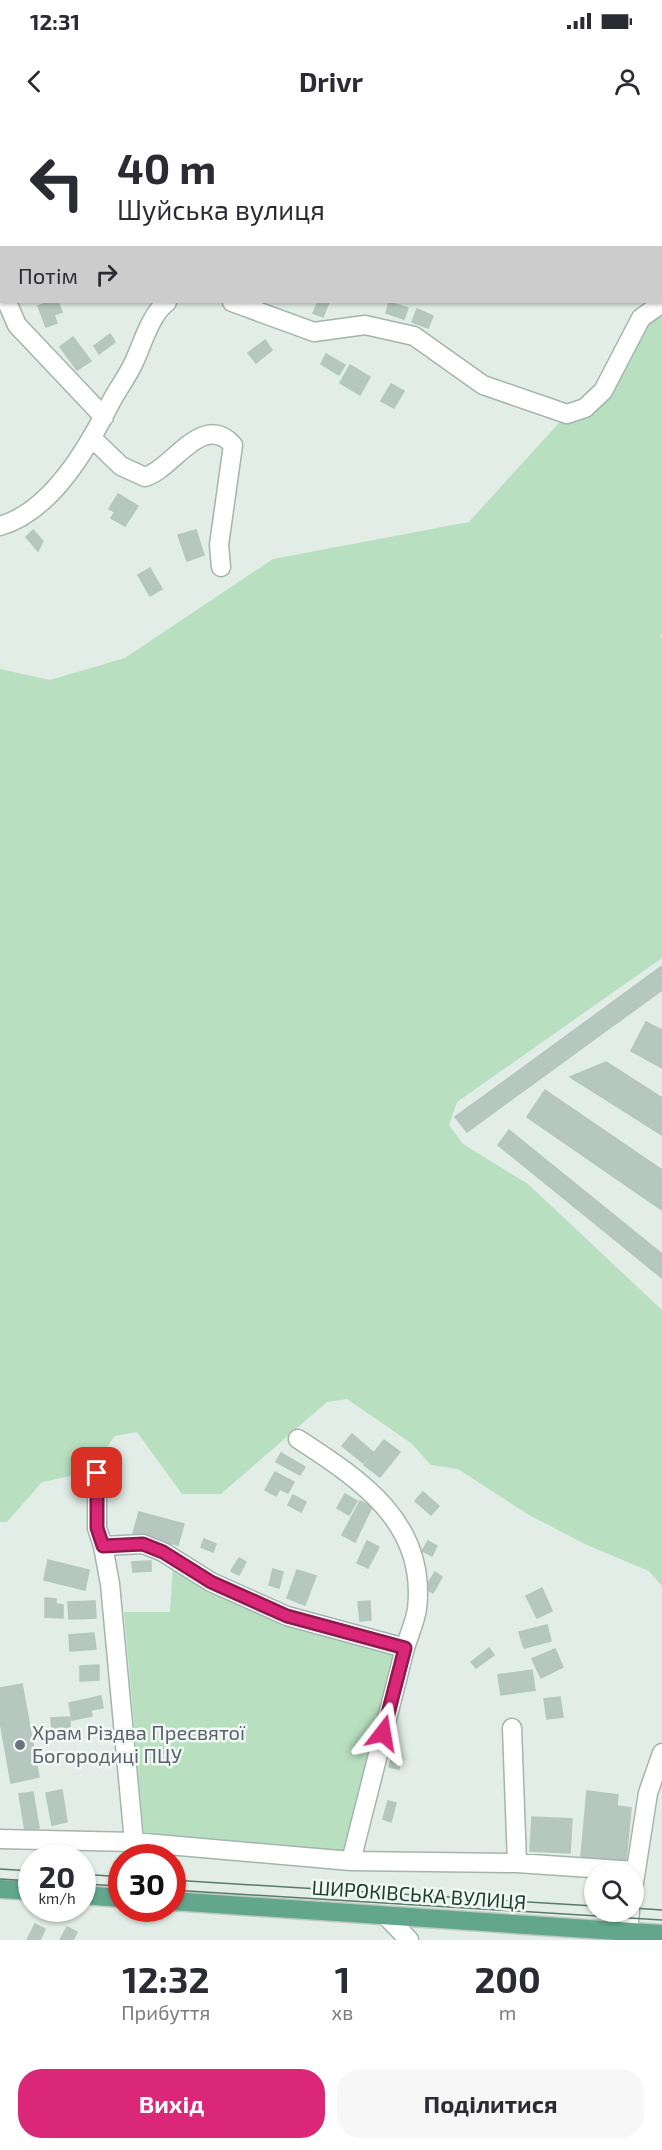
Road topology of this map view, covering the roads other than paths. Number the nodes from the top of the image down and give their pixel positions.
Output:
1 (7, 303) edge
2 (166, 303) edge
3 (234, 303) edge
4 (662, 303) edge
5 (104, 417) junction
6 (93, 439) junction
7 (0, 526) edge
8 (221, 567) dead end
9 (298, 1439) dead end
10 (97, 1473) dead end
11 (103, 1546) junction
12 (405, 1648) junction
13 (512, 1728) dead end
14 (662, 1753) edge
15 (0, 1839) edge
16 (134, 1842) junction
17 (351, 1861) junction
18 (637, 1862) edge
19 (517, 1863) junction
20 (584, 1873) edge
21 (0, 1889) edge
22 (18, 1891) edge
23 (186, 1902) edge
24 (387, 1917) junction
25 (629, 1922) edge
26 (628, 1931) junction
27 (662, 1934) edge
28 (409, 1940) edge

1 - 5 street
2 - 5 street
3 - 4 street
5 - 6 street
6 - 7 street
6 - 8 street
9 - 12 street
10 - 11 street
11 - 12 street
11 - 16 street
12 - 17 street
13 - 19 street
14 - 18 street
15 - 16 street
16 - 17 street
17 - 19 street
19 - 20 street
21 - 22 main road
23 - 24 main road, ШИРОКІВСЬКА ВУЛИЦЯ
24 - 26 main road, ШИРОКІВСЬКА ВУЛИЦЯ
24 - 28 street
25 - 26 street
26 - 27 main road, ШИРОКІВСЬКА ВУЛИЦЯ

